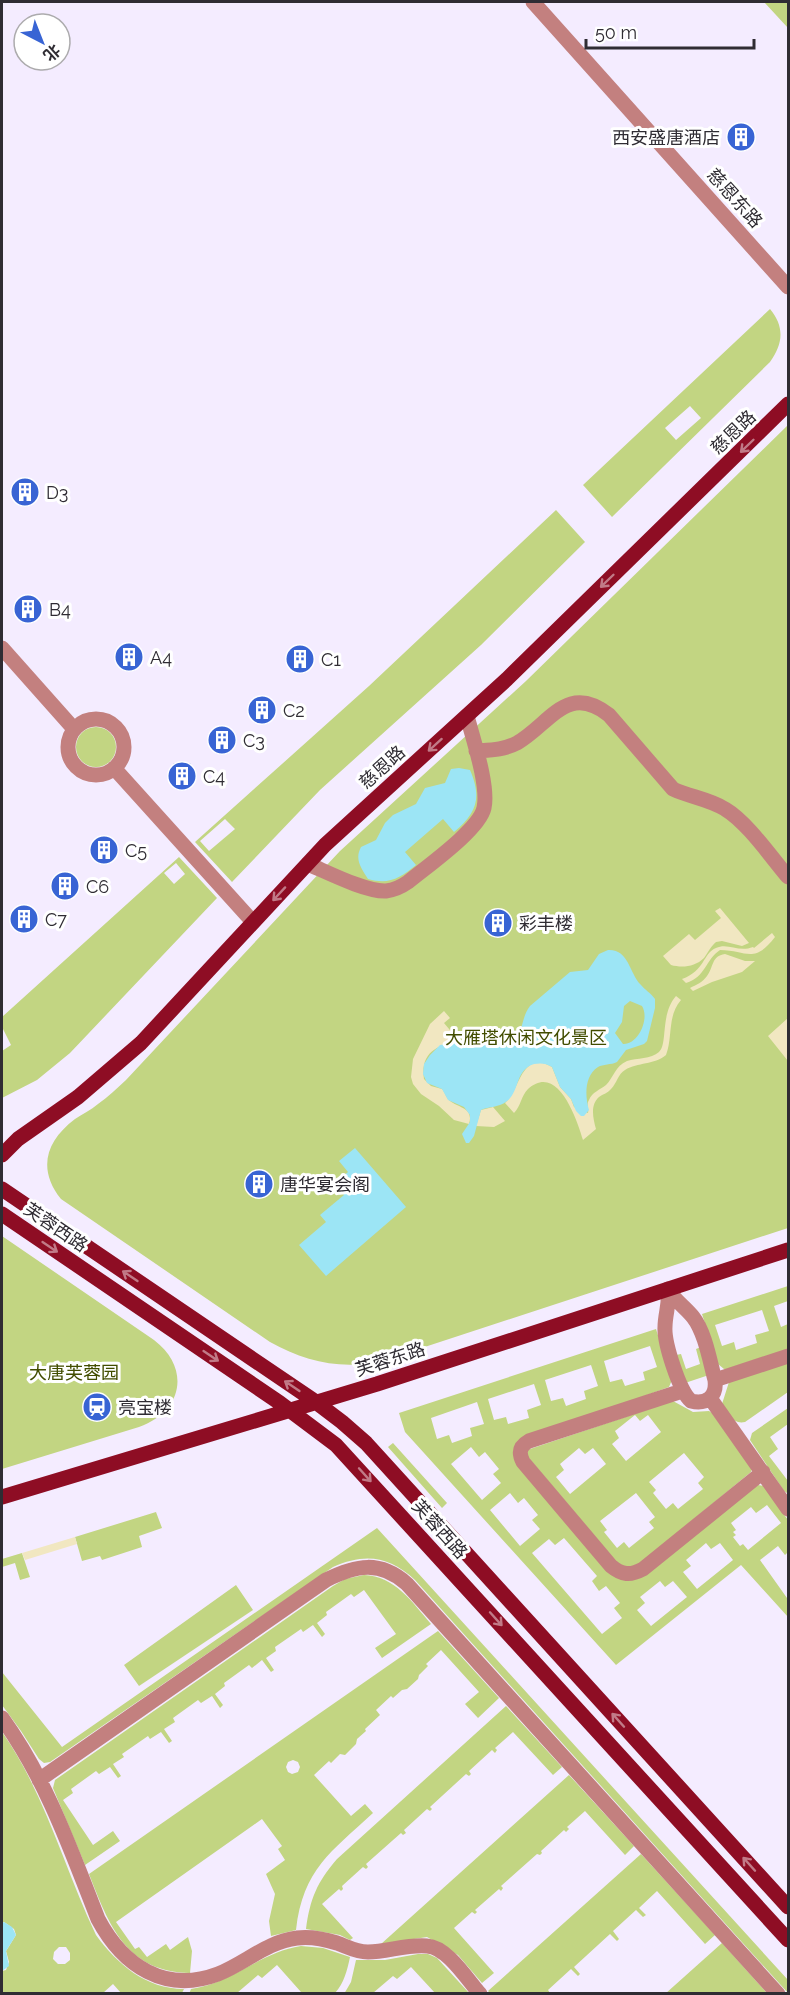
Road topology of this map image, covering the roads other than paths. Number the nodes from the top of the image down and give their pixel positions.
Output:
1 (533, 2) edge
2 (789, 287) edge
3 (789, 404) edge
4 (2, 648) edge
5 (467, 716) junction
6 (74, 729) junction
7 (476, 751) junction
8 (114, 768) junction
9 (308, 864) junction
10 (789, 878) edge
11 (253, 922) junction
12 (2, 1155) edge
13 (2, 1189) edge
14 (2, 1214) edge
15 (789, 1250) edge
16 (668, 1289) junction
17 (789, 1356) edge
18 (715, 1380) junction
19 (682, 1390) junction
20 (710, 1398) junction
21 (315, 1402) junction
22 (289, 1409) junction
23 (763, 1472) junction
24 (2, 1497) edge
25 (789, 1509) edge
26 (2, 1718) edge
27 (39, 1780) junction
28 (789, 1907) edge
29 (789, 1940) edge
30 (480, 1994) edge
31 (777, 1994) edge

1 - 2 street, 慈恩东路
3 -> 5 main road, 慈恩路
4 - 6 street
5 - 7 street
5 -> 9 main road, 慈恩路
6 - 8 street
6 - 8 street
7 - 9 street
7 - 10 street
8 - 11 street
9 -> 11 main road, 慈恩路
11 - 12 main road, 慈恩路
21 -> 13 main road, 芙蓉西路
14 -> 22 main road, 芙蓉西路
15 - 16 main road, 芙蓉东路
16 - 18 street
16 - 19 street
16 - 21 main road, 芙蓉东路
17 - 18 street
18 - 20 street
19 - 20 street
19 - 23 street
20 - 23 street
21 - 22 main road, 芙蓉东路
28 -> 21 main road, 芙蓉西路
22 - 24 main road, 芙蓉东路
22 -> 29 main road, 芙蓉西路
23 - 25 street
26 - 27 street
27 - 30 street
27 - 31 street

